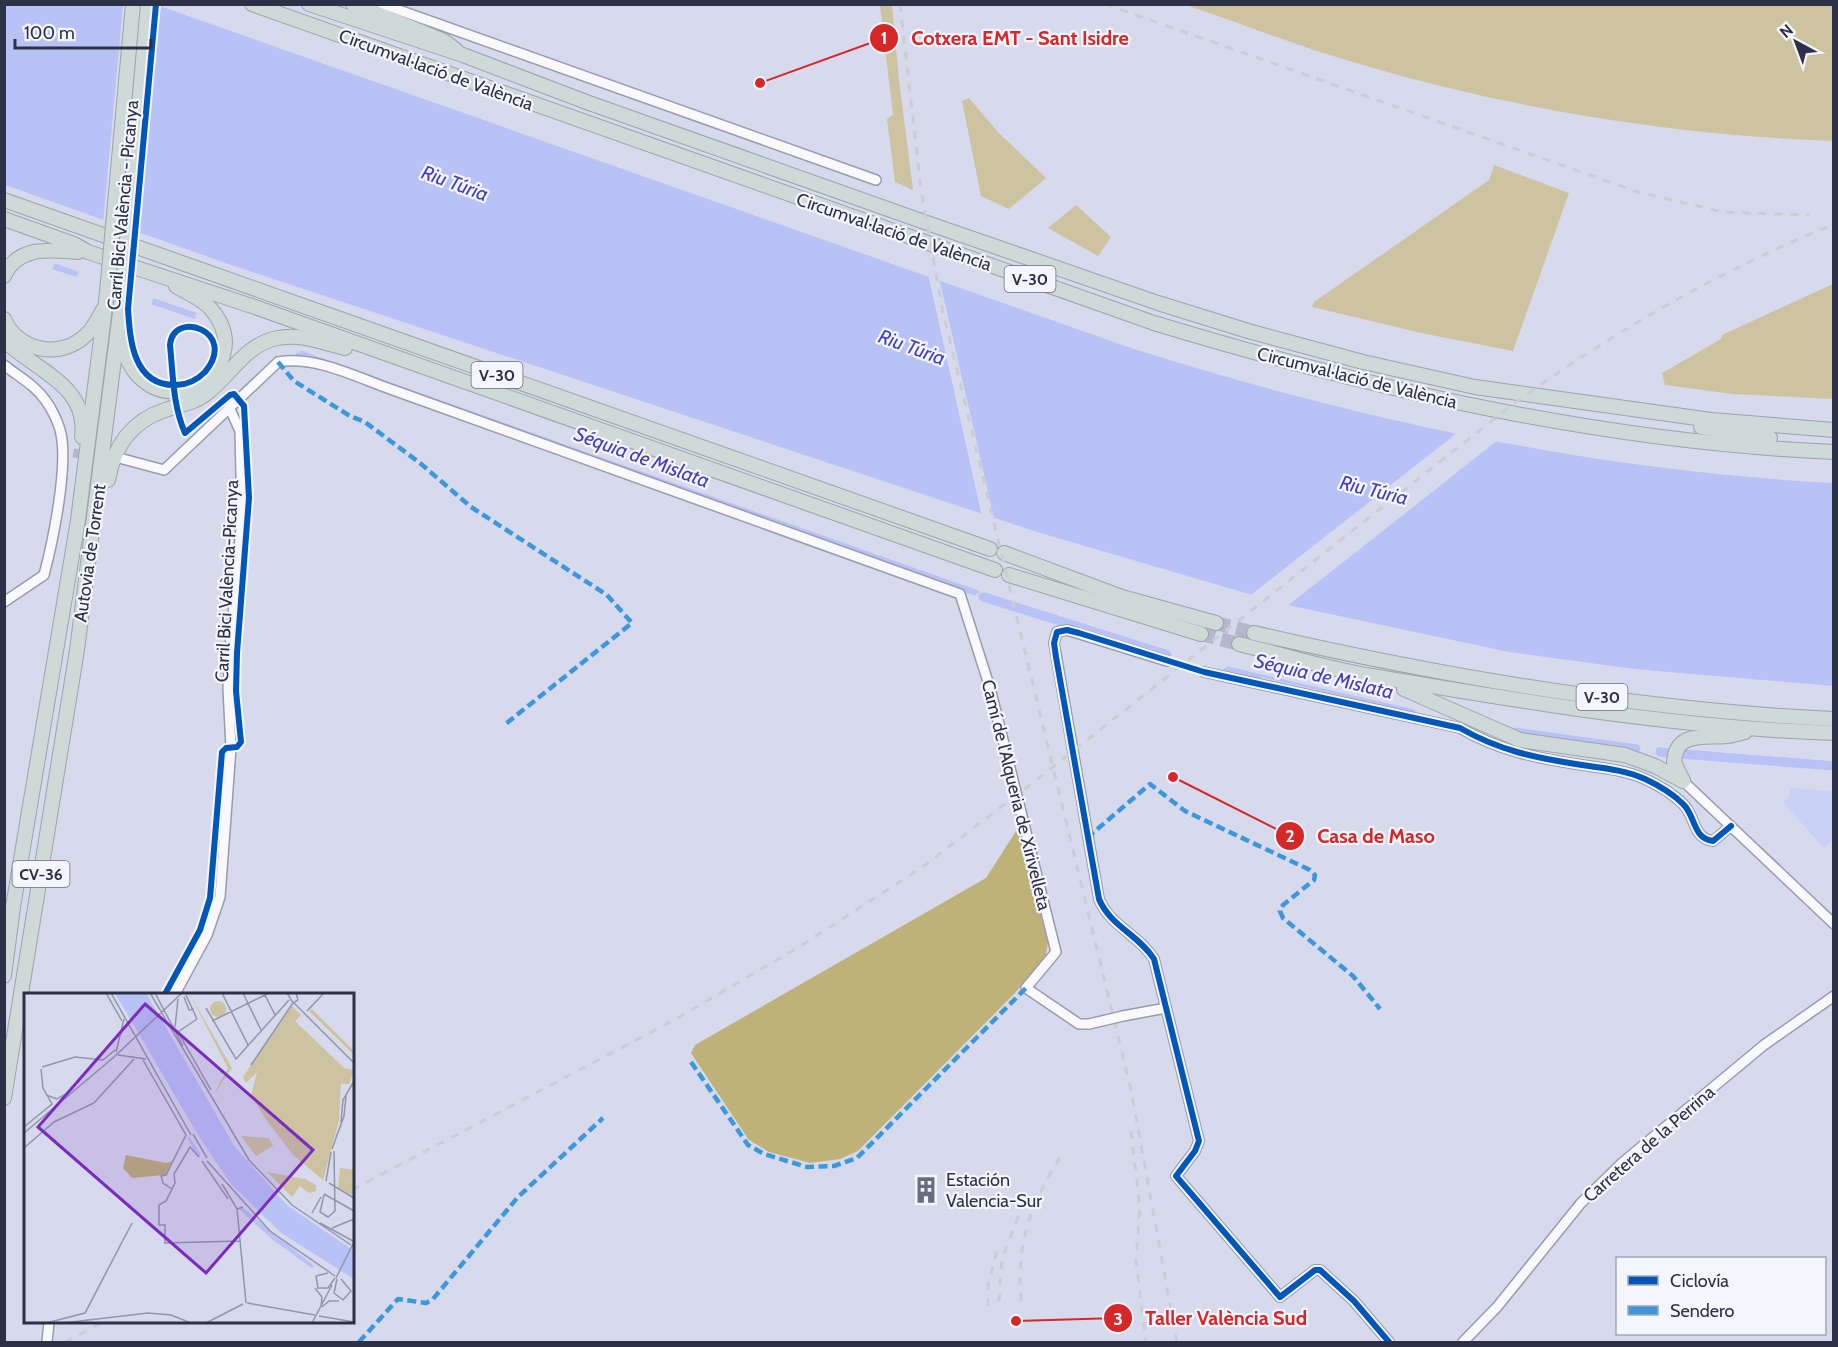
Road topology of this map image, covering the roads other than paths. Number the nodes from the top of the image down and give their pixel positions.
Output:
1 (133, 4) edge
2 (148, 4) edge
3 (252, 4) edge
4 (309, 4) edge
5 (352, 4) edge
6 (382, 4) edge
7 (463, 55) junction
8 (876, 180) dead end
9 (4, 200) edge
10 (4, 219) edge
11 (88, 252) junction
12 (4, 276) edge
13 (167, 280) junction
14 (106, 299) junction
15 (4, 319) edge
16 (118, 330) junction
17 (4, 340) edge
18 (365, 347) junction
19 (4, 365) edge
20 (1475, 387) junction
21 (229, 407) junction
22 (1833, 430) edge
23 (1833, 444) edge
24 (63, 451) junction
25 (1833, 452) edge
26 (73, 453) tunnel mouth
27 (123, 459) dead end
28 (72, 540) junction
29 (990, 549) dead end
30 (1004, 554) dead end
31 (4, 602) edge
32 (1216, 623) tunnel mouth
33 (1254, 633) tunnel mouth
34 (1201, 634) tunnel mouth
35 (1239, 644) tunnel mouth
36 (77, 650) junction
37 (1372, 660) junction
38 (1167, 661) tunnel mouth
39 (1204, 672) tunnel mouth
40 (1371, 676) junction
41 (1589, 711) junction
42 (1833, 718) edge
43 (1749, 730) junction
44 (1833, 733) edge
45 (1683, 781) junction
46 (1731, 826) junction
47 (13, 907) junction
48 (1833, 924) edge
49 (4, 927) edge
50 (4, 976) edge
51 (176, 993) edge
52 (1833, 996) edge
53 (1166, 1008) junction
54 (4, 1098) edge
55 (49, 1323) edge
56 (47, 1342) edge
57 (1389, 1342) edge
58 (1463, 1342) edge

1 - 14 highway, Autovia de Torrent / CV-36, bridge
2 - 16 highway, Autovia de Torrent / CV-36, bridge
3 - 25 highway, Circumval·lació de València / V-30
4 - 7 highway, Circumval·lació de València / V-30
5 - 7 highway
6 - 8 street
7 - 20 highway, Circumval·lació de València / V-30
9 - 29 highway, V-30
10 - 11 highway, V-30
11 - 12 highway
11 - 13 highway, V-30
13 - 16 highway
13 - 18 highway, V-30
14 - 15 highway
14 - 28 highway, Autovia de Torrent / CV-36
16 - 36 highway, Autovia de Torrent / CV-36
17 - 28 highway
18 - 34 highway, V-30
18 - 36 highway
19 - 24 street
20 - 22 highway, Circumval·lació de València / V-30
20 - 23 highway
21 - 27 street
21 - 51 street
21 - 53 street, Camí de l'Alqueria de Xirivelleta, bridge
24 - 26 street
24 - 31 street
28 - 47 highway, Autovia de Torrent / CV-36
30 - 32 highway
33 - 37 highway, V-30
35 - 40 highway, V-30
36 - 54 highway, Autovia de Torrent / CV-36
37 - 41 highway
37 - 42 highway, V-30
38 - 53 street
39 - 46 street
40 - 41 highway, V-30
40 - 45 highway
41 - 43 highway, V-30
43 - 44 highway, V-30
43 - 45 highway
45 - 46 street
46 - 48 street
47 - 49 highway
47 - 50 highway, Autovia de Torrent / CV-36
52 - 58 street, Carretera de la Perrina
53 - 57 street
55 - 56 street

